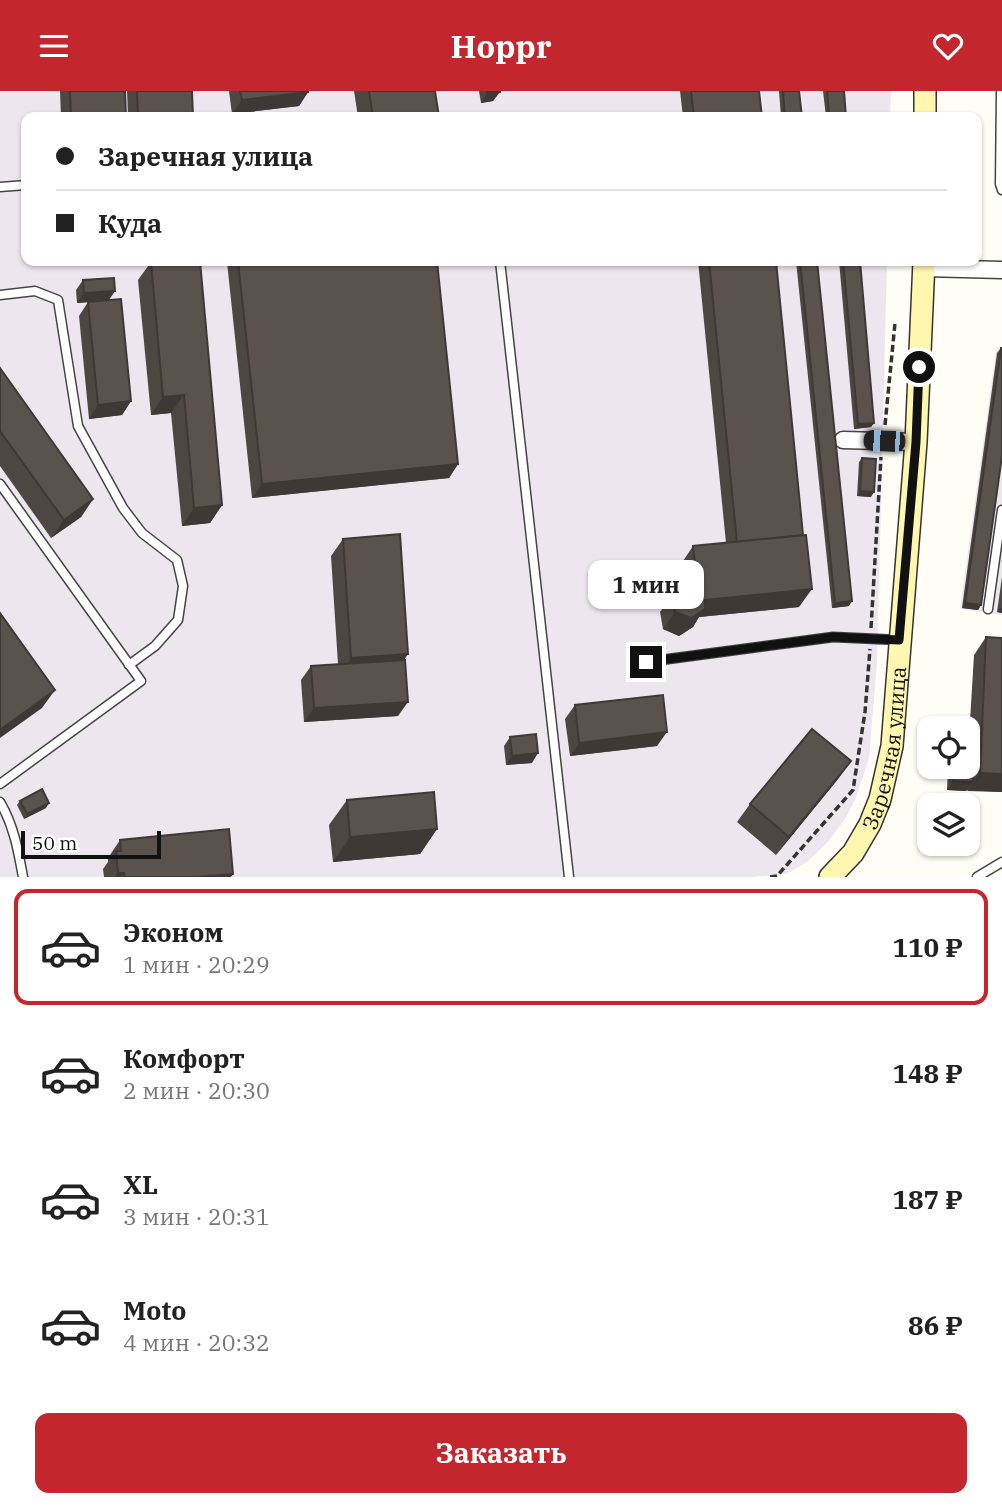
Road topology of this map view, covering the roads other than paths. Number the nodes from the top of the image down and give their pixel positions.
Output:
1 (925, 91) edge
2 (1001, 91) edge
3 (925, 112) edge
4 (21, 185) edge
5 (0, 187) edge
6 (1002, 190) edge
7 (501, 266) edge
8 (924, 266) edge
9 (950, 266) edge
10 (1002, 270) edge
11 (0, 295) edge
12 (843, 440) dead end
13 (916, 442) junction
14 (0, 484) edge
15 (1002, 510) edge
16 (988, 610) dead end
17 (899, 640) junction
18 (646, 662) dead end
19 (129, 665) junction
20 (0, 784) edge
21 (0, 802) edge
22 (1002, 863) edge
23 (23, 877) edge
24 (569, 877) edge
25 (830, 877) edge
26 (978, 877) edge

1 - 3 street
2 - 6 lane
4 - 5 lane
7 - 24 lane
8 - 13 street, Заречная улица
9 - 10 street
11 - 19 lane
12 - 13 street
13 - 17 street, Заречная улица
14 - 19 lane
15 - 16 lane
17 - 18 lane
17 - 25 street, Заречная улица
19 - 20 lane
21 - 23 lane
22 - 26 lane

